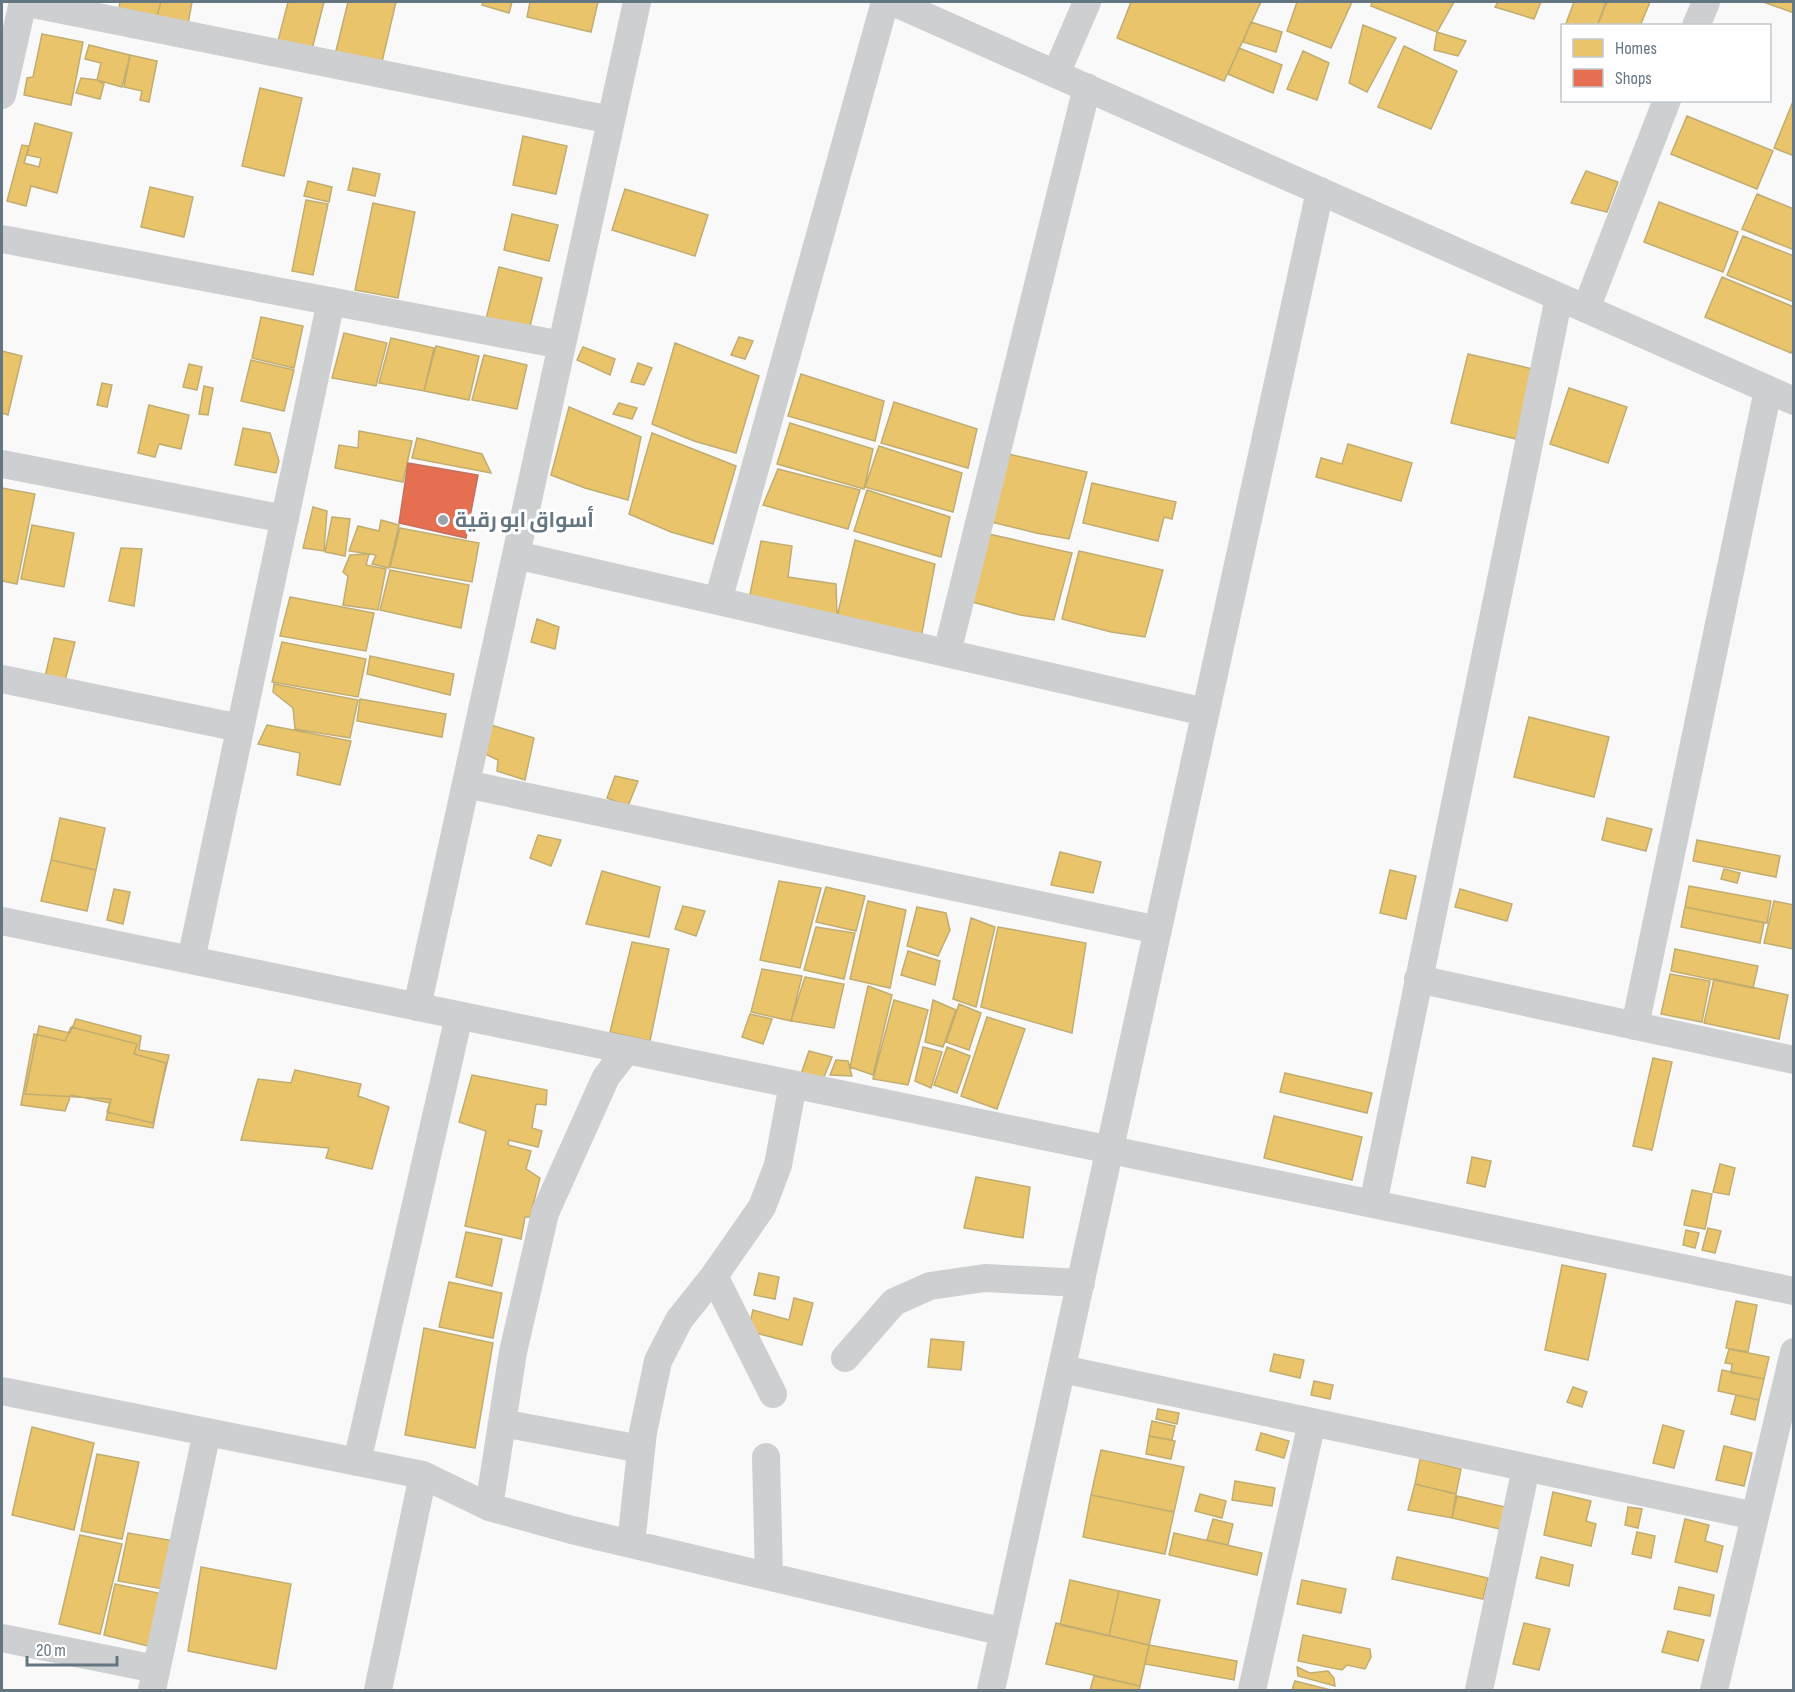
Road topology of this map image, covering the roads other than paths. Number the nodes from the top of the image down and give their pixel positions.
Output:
1 (637, 2) edge
2 (885, 2) edge
3 (893, 2) edge
4 (1087, 2) edge
5 (1706, 2) edge
6 (1697, 24) edge
7 (1056, 74) junction
8 (1087, 87) junction
9 (2, 95) edge
10 (1666, 102) edge
11 (611, 120) junction
12 (1320, 191) junction
13 (2, 239) edge
14 (1559, 297) junction
15 (331, 301) junction
16 (1586, 309) junction
17 (562, 345) junction
18 (1787, 397) edge
19 (2, 464) edge
20 (285, 519) junction
21 (516, 555) junction
22 (718, 601) junction
23 (946, 653) junction
24 (2, 679) edge
25 (1205, 712) junction
26 (240, 728) junction
27 (466, 784) junction
28 (2, 921) edge
29 (1158, 930) junction
30 (191, 960) junction
31 (1419, 980) junction
32 (417, 1007) junction
33 (459, 1016) junction
34 (1635, 1026) junction
35 (627, 1050) junction
36 (1794, 1060) edge
37 (793, 1084) junction
38 (1110, 1150) junction
39 (1373, 1204) junction
40 (714, 1276) junction
41 (1081, 1283) junction
42 (1794, 1291) edge
43 (1794, 1352) edge
44 (845, 1358) dead end
45 (1062, 1369) junction
46 (2, 1391) edge
47 (773, 1394) dead end
48 (1312, 1422) junction
49 (502, 1423) junction
50 (207, 1432) junction
51 (641, 1449) junction
52 (766, 1457) dead end
53 (357, 1462) junction
54 (1526, 1468) junction
55 (423, 1474) junction
56 (489, 1508) junction
57 (1755, 1516) junction
58 (631, 1544) junction
59 (769, 1576) junction
60 (1004, 1632) junction
61 (2, 1638) edge
62 (154, 1680) edge
63 (378, 1690) edge
64 (992, 1690) edge
65 (1252, 1690) edge
66 (1479, 1690) edge
67 (1714, 1690) edge

1 - 11 street
2 - 22 street
3 - 7 street
4 - 7 street
5 - 6 street
7 - 8 street
8 - 12 street
8 - 23 street
9 - 11 street
10 - 16 street
11 - 17 street
12 - 14 street
12 - 25 street
13 - 15 street
14 - 16 street
14 - 31 street
15 - 17 street
15 - 20 street
16 - 18 street
17 - 21 street
18 - 34 street
19 - 20 street
20 - 26 street
21 - 22 street
21 - 27 street
22 - 23 street
23 - 25 street
24 - 26 street
25 - 29 street
26 - 30 street
27 - 29 street
27 - 32 street
28 - 30 street
29 - 38 street
30 - 32 street
31 - 34 street
31 - 39 street
32 - 33 street
33 - 35 street
33 - 53 street
34 - 36 street
35 - 37 street
35 - 49 street
37 - 38 street
37 - 40 street
38 - 39 street
38 - 41 street
39 - 42 street
40 - 47 street
40 - 51 street
41 - 44 street
41 - 45 street
43 - 57 street
45 - 48 street
45 - 60 street
46 - 50 street
48 - 54 street
48 - 65 street
49 - 51 street
49 - 56 street
50 - 53 street
50 - 62 street
51 - 58 street
52 - 59 street
53 - 55 street
54 - 57 street
54 - 66 street
55 - 56 street
55 - 63 street
56 - 58 street
57 - 67 street
58 - 59 street
59 - 60 street
60 - 64 street
61 - 62 street

